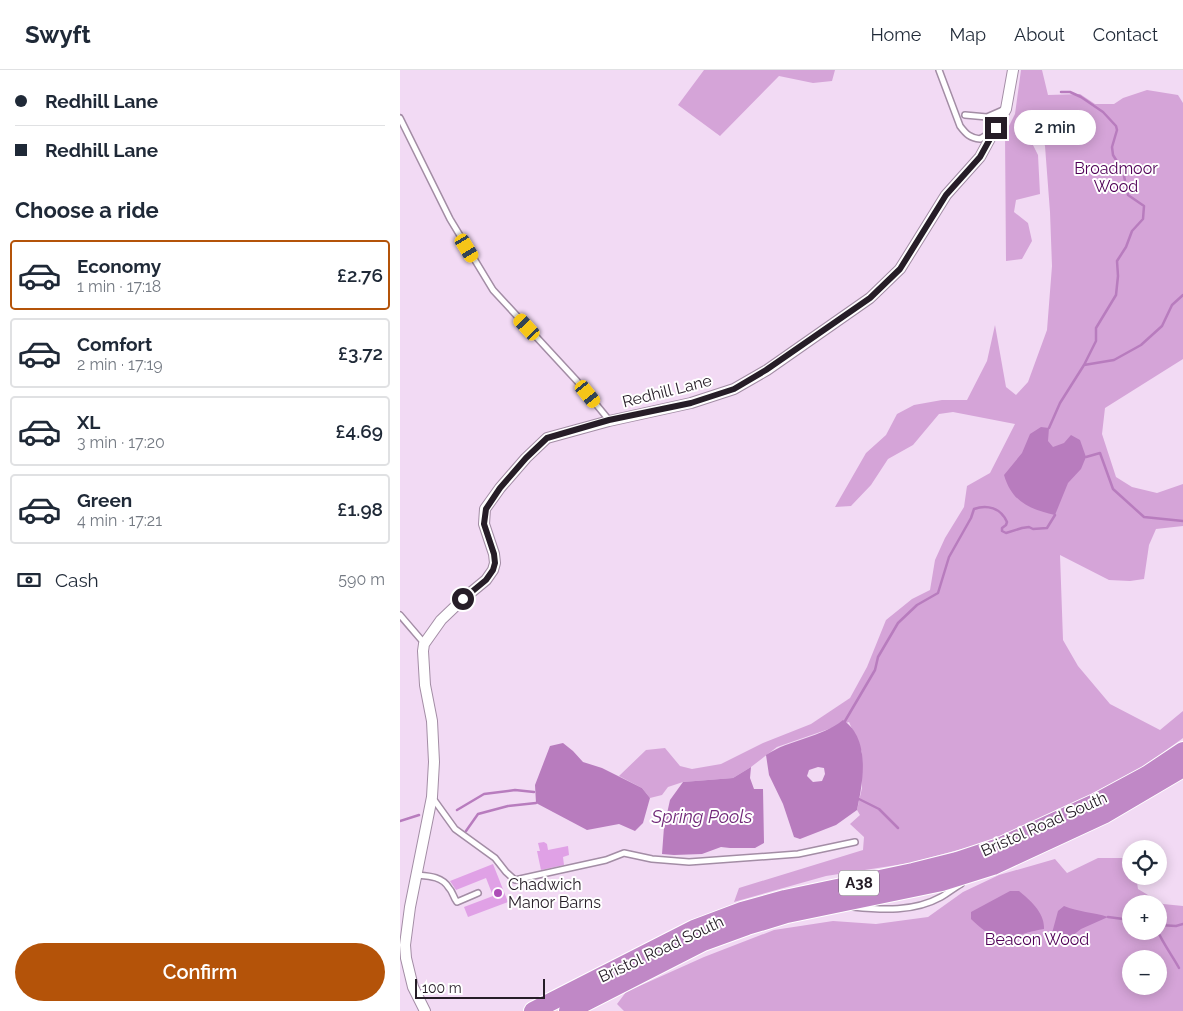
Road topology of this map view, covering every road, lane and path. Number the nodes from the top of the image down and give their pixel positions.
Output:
1 (939, 70) edge
2 (1013, 70) edge
3 (1006, 109) junction
4 (965, 115) dead end
5 (400, 118) edge
6 (996, 128) junction
7 (609, 420) junction
8 (400, 615) edge
9 (424, 644) junction
10 (1183, 751) edge
11 (1183, 768) edge
12 (432, 797) junction
13 (855, 842) dead end
14 (416, 875) junction
15 (478, 893) dead end
16 (425, 1011) edge
17 (533, 1011) edge
18 (568, 1011) edge

1 - 6 lane
2 - 3 street, Redhill Lane
3 - 4 lane
3 - 6 street, Redhill Lane
5 - 7 lane
6 - 7 street, Redhill Lane
7 - 9 street, Redhill Lane
8 - 9 lane
9 - 12 street
10 - 17 highway, Bristol Road South / A38
11 - 18 highway, Bristol Road South / A38
12 - 13 lane
12 - 14 street
14 - 15 lane
14 - 16 street

